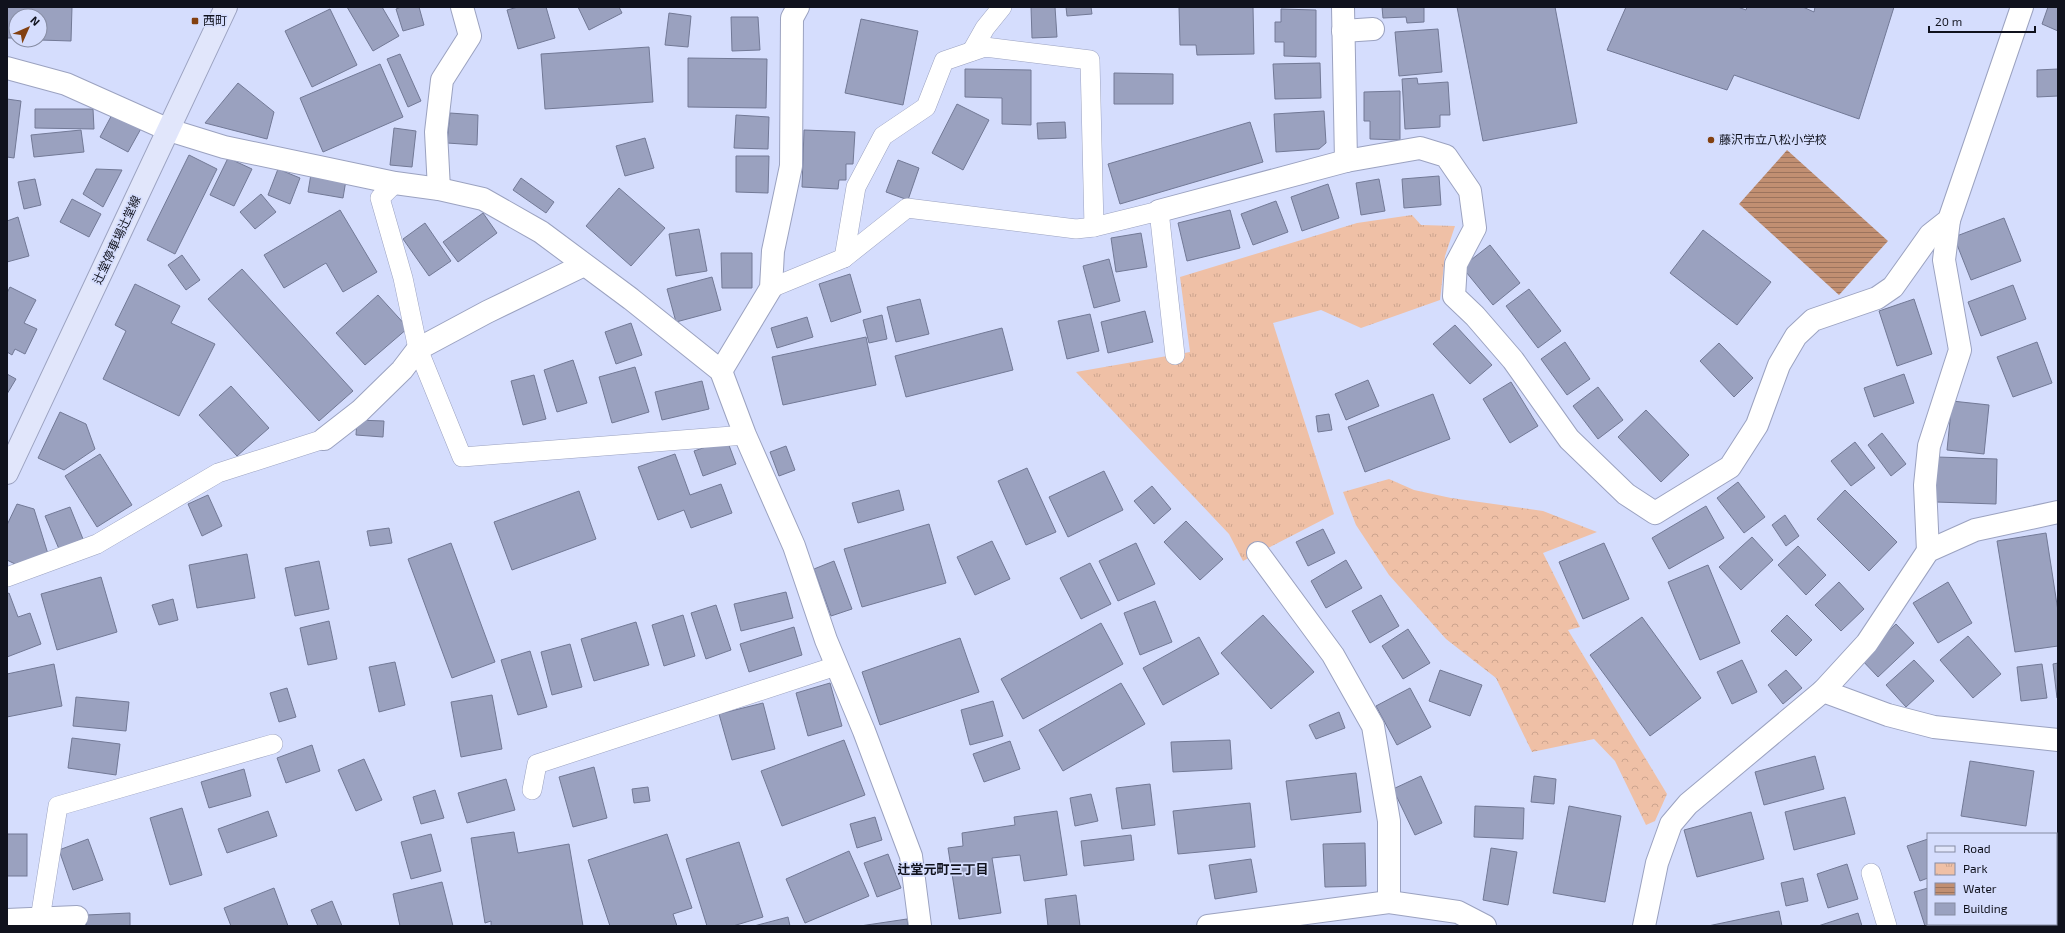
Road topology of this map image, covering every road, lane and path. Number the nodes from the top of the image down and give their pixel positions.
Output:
1 (226, 7) edge
2 (462, 7) edge
3 (798, 7) edge
4 (1002, 7) edge
5 (1343, 7) edge
6 (2022, 7) edge
7 (1373, 28) dead end
8 (1343, 31) junction
9 (972, 52) junction
10 (7, 68) edge
11 (169, 130) junction
12 (1346, 161) junction
13 (395, 183) junction
14 (439, 189) junction
15 (1159, 211) junction
16 (1949, 220) junction
17 (1094, 227) junction
18 (844, 258) junction
19 (584, 264) junction
20 (771, 288) junction
21 (418, 349) junction
22 (1175, 355) dead end
23 (721, 371) junction
24 (745, 435) junction
25 (324, 439) joint
26 (9, 463) edge
27 (2058, 512) edge
28 (1928, 551) junction
29 (1258, 553) dead end
30 (7, 576) edge
31 (836, 666) junction
32 (1823, 691) junction
33 (2058, 740) edge
34 (273, 744) dead end
35 (532, 790) dead end
36 (1871, 873) dead end
37 (1389, 902) junction
38 (77, 917) dead end
39 (40, 919) junction
40 (7, 920) edge
41 (920, 926) edge
42 (1208, 926) edge
43 (1485, 926) edge
44 (1644, 926) edge
45 (1887, 926) edge

1 - 11 main road, 辻堂停車場辻堂線
2 - 14 street
3 - 20 street
4 - 9 lane
5 - 8 street
6 - 16 street
7 - 8 street
8 - 12 street
9 - 17 lane
9 - 18 lane
10 - 11 street
11 - 13 street
11 - 26 main road, 辻堂停車場辻堂線
12 - 15 street
12 - 16 street
13 - 14 street
13 - 21 lane
14 - 19 street
15 - 17 lane
15 - 22 lane
16 - 28 street
17 - 18 lane
18 - 20 lane
19 - 21 street
19 - 23 street
20 - 23 street
21 - 24 lane
21 - 25 street
23 - 24 street
24 - 31 street
25 - 30 lane
27 - 28 street
28 - 32 street
29 - 37 street
31 - 35 lane
31 - 41 street
32 - 33 street
32 - 44 street
34 - 39 lane
36 - 45 lane
37 - 42 street
37 - 43 street
38 - 39 street
39 - 40 street

